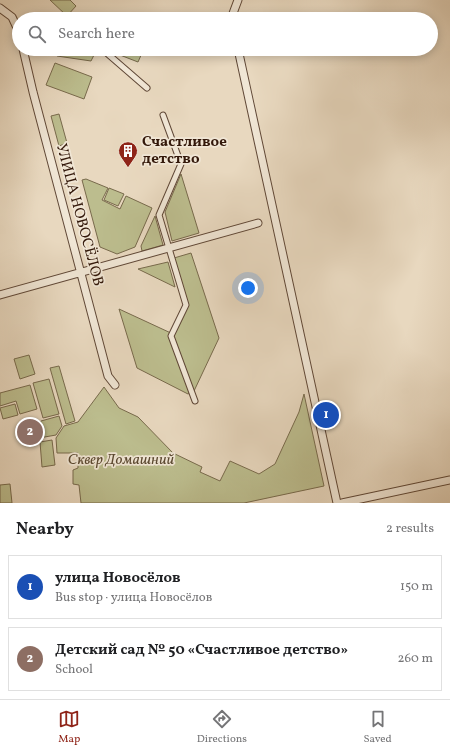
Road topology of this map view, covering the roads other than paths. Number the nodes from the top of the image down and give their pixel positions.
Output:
1 (238, 0) edge
2 (0, 8) edge
3 (234, 12) edge
4 (12, 17) edge
5 (25, 56) edge
6 (110, 56) edge
7 (240, 56) edge
8 (146, 88) dead end
9 (163, 115) dead end
10 (258, 223) dead end
11 (168, 248) junction
12 (81, 272) junction
13 (0, 294) edge
14 (114, 385) dead end
15 (195, 401) dead end
16 (450, 480) edge
17 (336, 503) edge
18 (342, 503) edge

1 - 3 street
2 - 4 street
5 - 12 street, УЛИЦА НОВОСЁЛОВ
6 - 8 street
7 - 17 street
9 - 11 street
10 - 11 street
11 - 12 street
11 - 15 street
12 - 13 street
12 - 14 street, УЛИЦА НОВОСЁЛОВ
16 - 18 street

